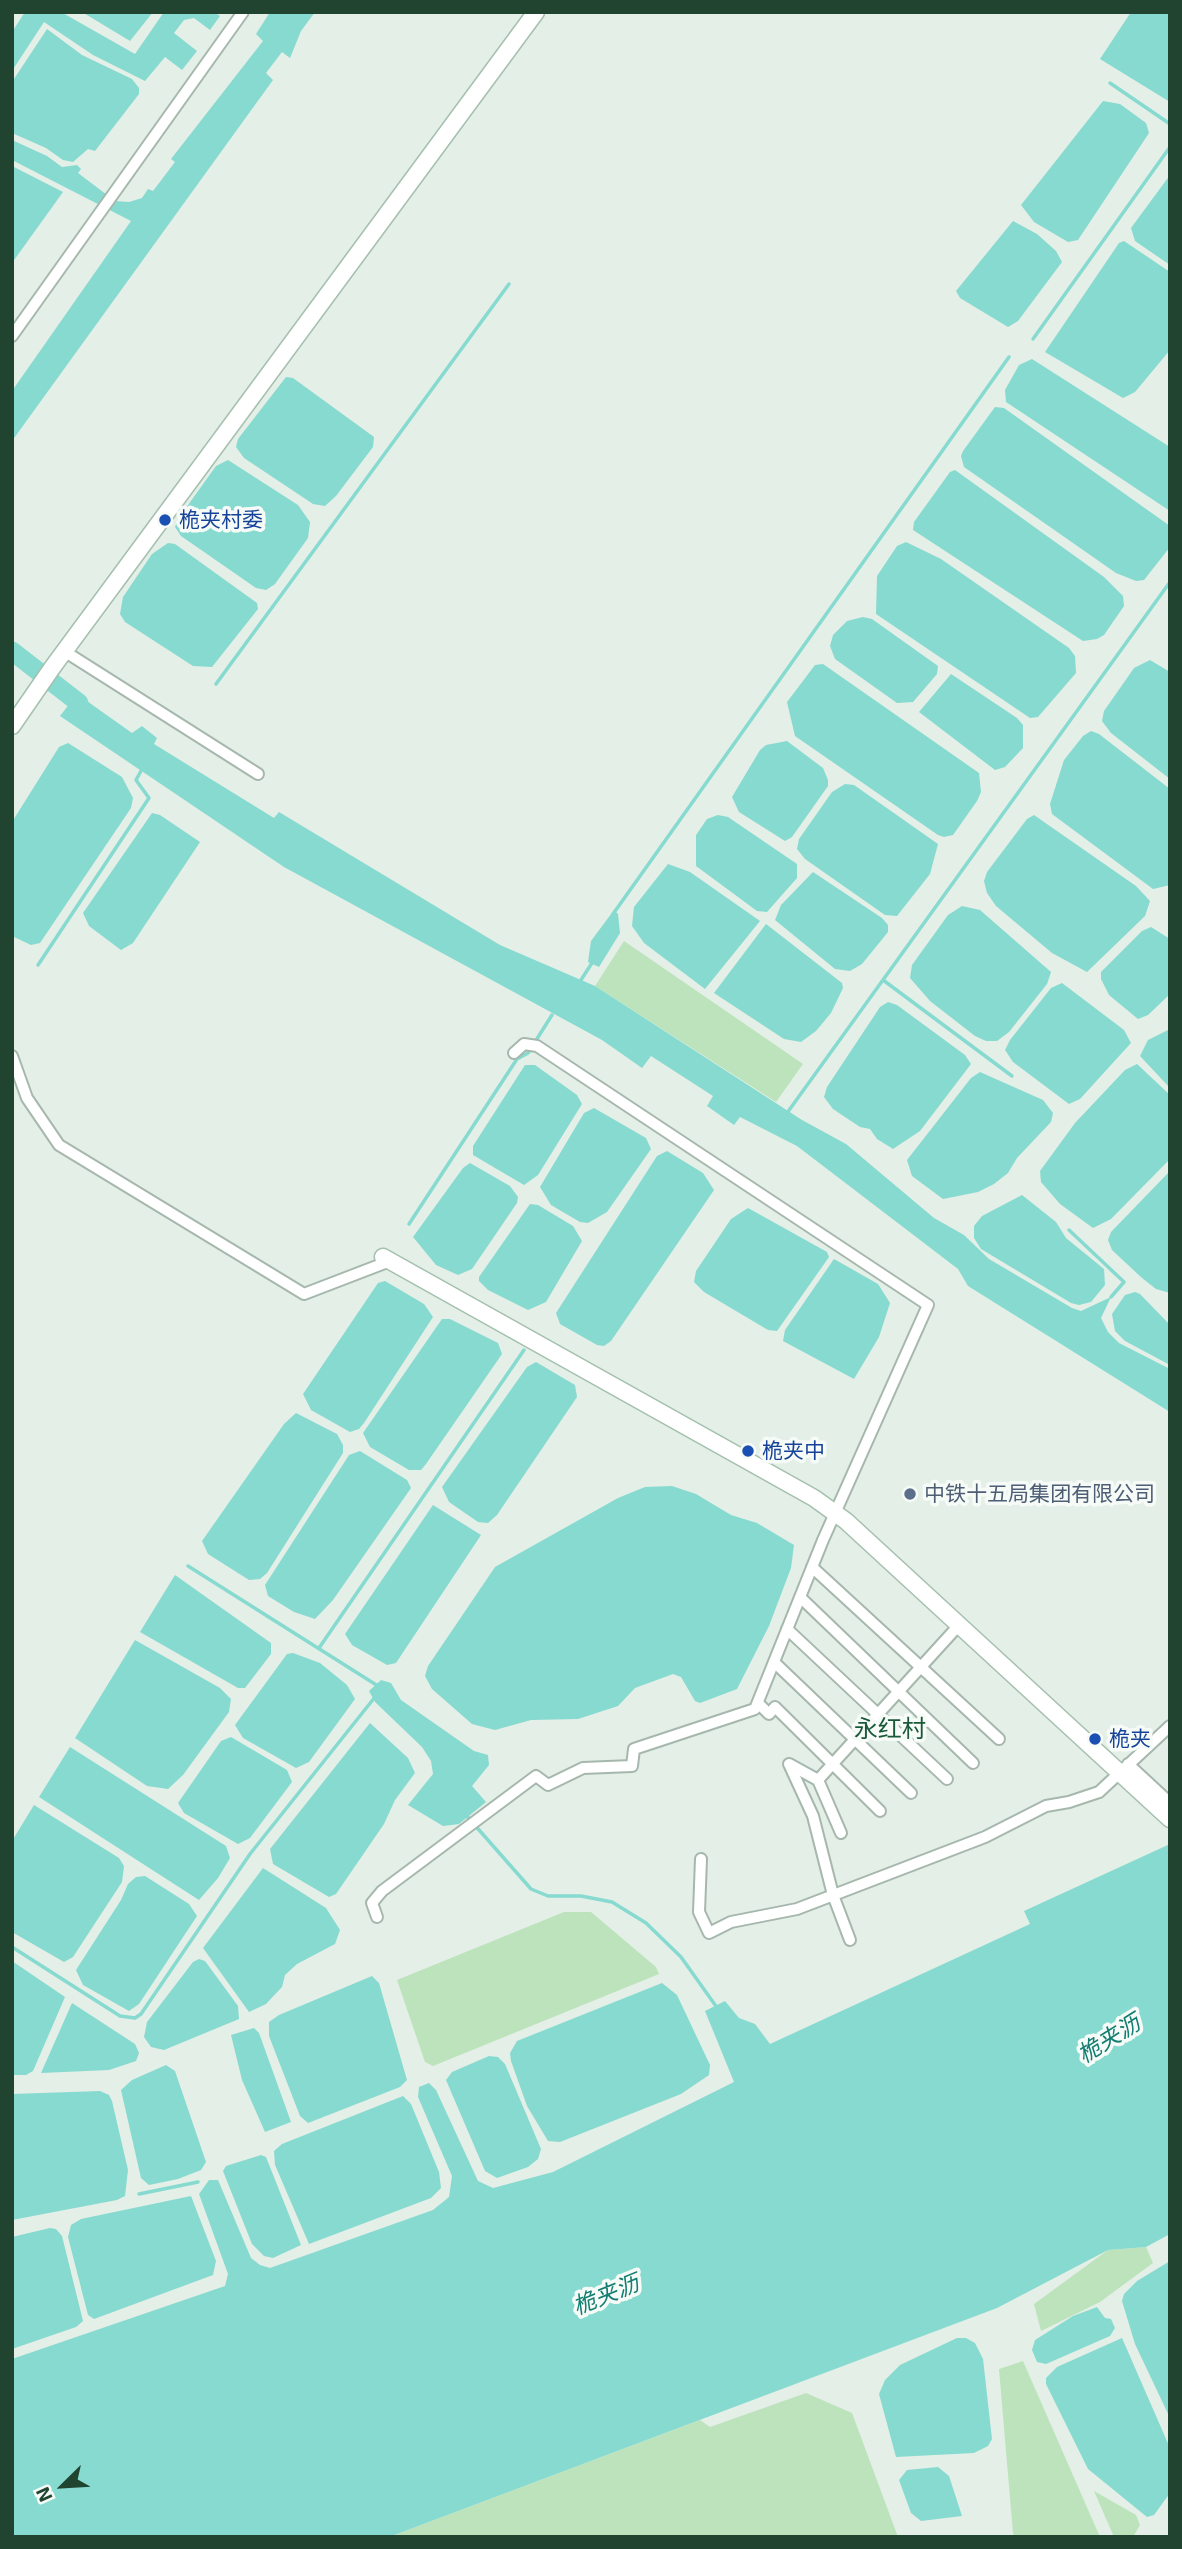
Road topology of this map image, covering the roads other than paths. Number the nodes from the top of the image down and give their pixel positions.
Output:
1 (243, 12) edge
2 (536, 12) edge
3 (12, 337) edge
4 (64, 651) junction
5 (12, 726) edge
6 (258, 774) dead end
7 (514, 1053) dead end
8 (12, 1056) edge
9 (386, 1259) joint
10 (836, 1514) junction
11 (812, 1567) junction
12 (800, 1597) junction
13 (960, 1624) junction
14 (788, 1629) junction
15 (774, 1662) junction
16 (922, 1667) junction
17 (899, 1692) junction
18 (758, 1703) junction
19 (878, 1714) junction
20 (1170, 1726) edge
21 (855, 1739) junction
22 (999, 1739) dead end
23 (973, 1763) dead end
24 (832, 1764) junction
25 (1124, 1768) junction
26 (947, 1779) dead end
27 (818, 1780) junction
28 (911, 1793) dead end
29 (1166, 1810) edge
30 (880, 1811) dead end
31 (841, 1833) dead end
32 (701, 1859) dead end
33 (833, 1895) junction
34 (377, 1917) dead end
35 (850, 1940) dead end

1 - 3 street
2 - 4 street
4 - 5 street
4 - 6 street
7 - 10 street
8 - 9 street
9 - 10 street
10 - 11 street
10 - 13 street
11 - 12 street
11 - 16 street
12 - 14 street
12 - 17 street
13 - 16 street
13 - 25 street
14 - 15 street
14 - 19 street
15 - 18 street
15 - 21 street
16 - 17 street
16 - 22 street
17 - 19 street
17 - 23 street
18 - 24 street
18 - 34 street
19 - 21 street
19 - 26 street
20 - 25 street
21 - 24 street
21 - 28 street
24 - 27 street
24 - 30 street
25 - 29 street
25 - 33 street
27 - 31 street
27 - 33 street
32 - 33 street
33 - 35 street

